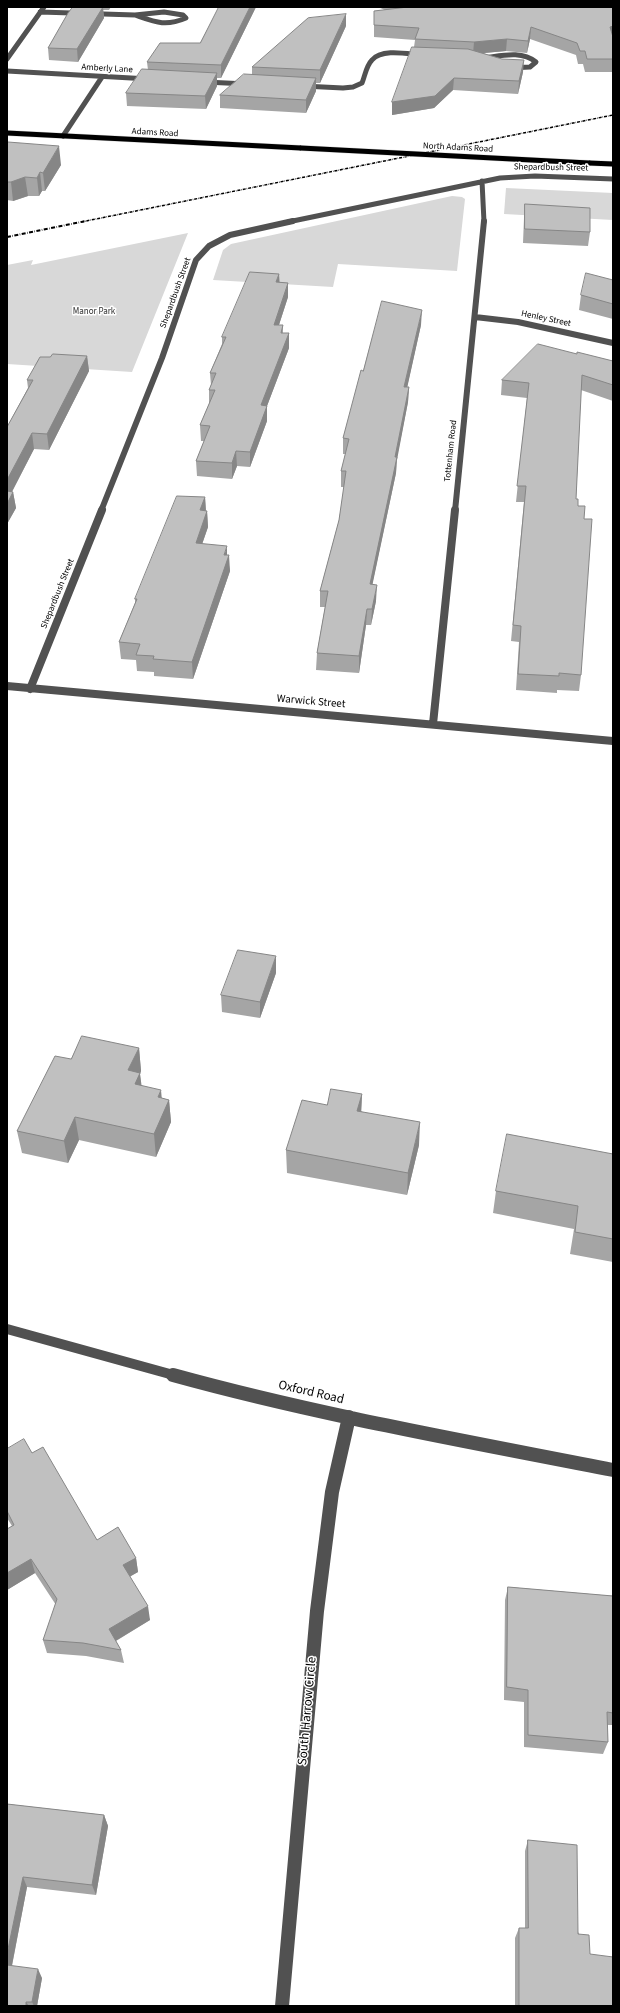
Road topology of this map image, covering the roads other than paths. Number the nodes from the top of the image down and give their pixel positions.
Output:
1 (44, 7) edge
2 (40, 12) junction
3 (136, 16) junction
4 (431, 56) edge
5 (7, 59) edge
6 (493, 63) edge
7 (502, 67) edge
8 (7, 71) edge
9 (102, 77) junction
10 (154, 79) edge
11 (199, 81) edge
12 (252, 84) edge
13 (297, 86) edge
14 (7, 133) edge
15 (63, 136) junction
16 (301, 148) joint
17 (613, 164) edge
18 (613, 179) edge
19 (482, 181) junction
20 (475, 317) junction
21 (613, 343) edge
22 (7, 686) edge
23 (30, 689) junction
24 (433, 724) junction
25 (613, 741) edge
26 (7, 1329) edge
27 (349, 1417) junction
28 (613, 1470) edge
29 (282, 2006) edge

1 - 2 street
2 - 3 street
2 - 5 street
3 - 3 street
4 - 13 street
6 - 7 street
8 - 9 street, Amberly Lane
9 - 10 street, Amberly Lane
9 - 15 street
11 - 12 street
14 - 15 main road, Adams Road
15 - 16 main road, Adams Road
16 - 17 main road, North Adams Road, bridge
18 - 19 street, Shepardbush Street
19 - 20 street, Tottenham Road
19 - 23 street, Shepardbush Street
20 - 21 street, Henley Street
20 - 24 street, Tottenham Road
22 - 23 street, Warwick Street
23 - 24 street, Warwick Street
24 - 25 street, Warwick Street
26 - 27 street, Oxford Road
27 - 28 street, Oxford Road
27 - 29 street, South Harrow Circle

